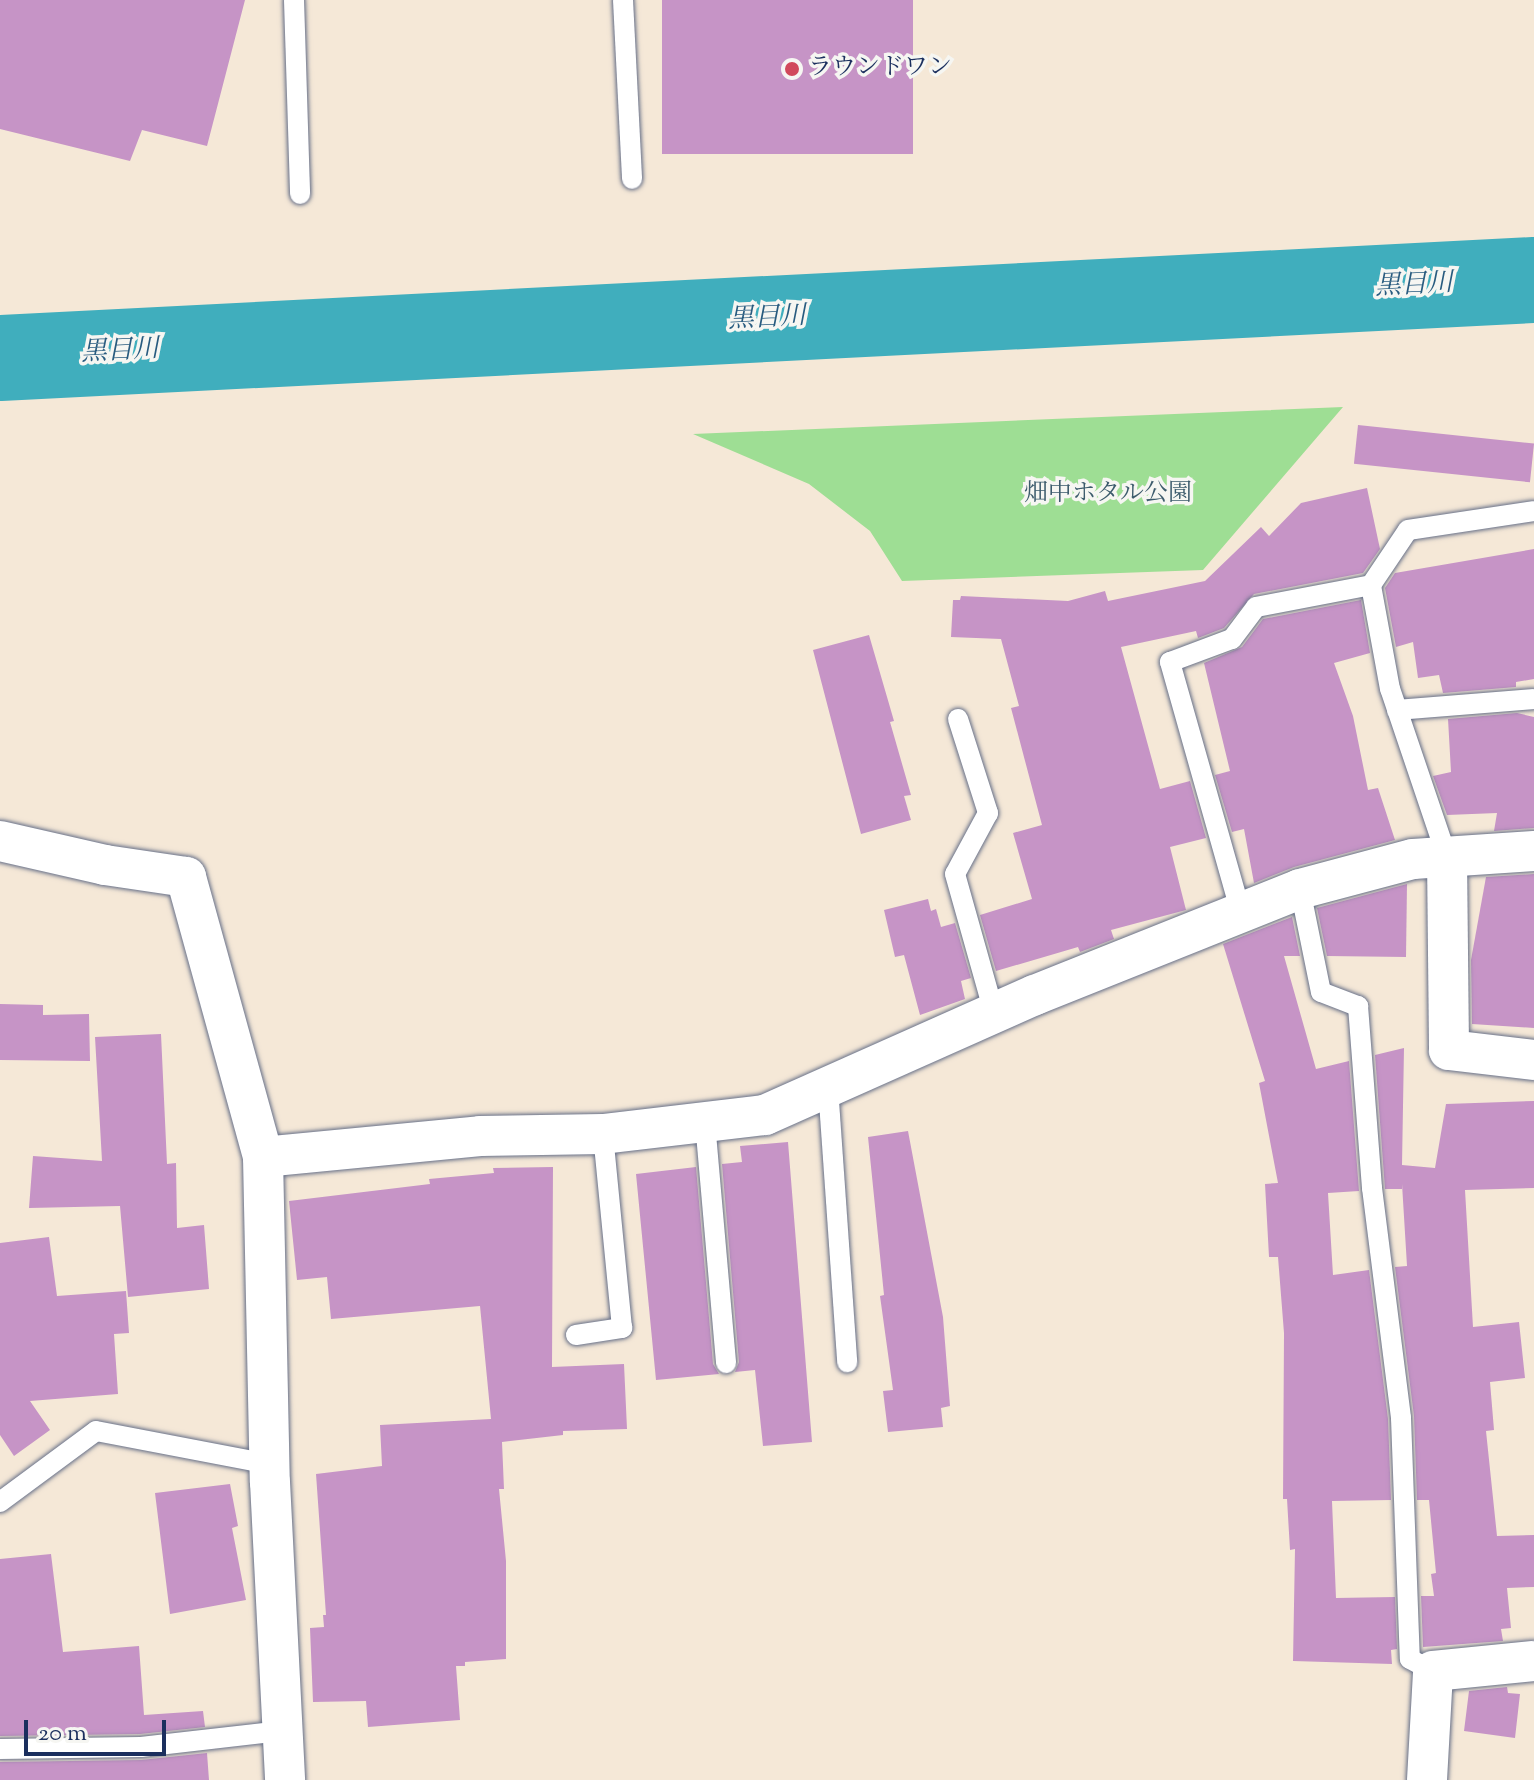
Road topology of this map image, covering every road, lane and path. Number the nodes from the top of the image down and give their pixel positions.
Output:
1 (294, 0) edge
2 (623, 0) edge
3 (632, 179) dead end
4 (300, 194) dead end
5 (1534, 511) edge
6 (1371, 585) junction
7 (1534, 699) edge
8 (1397, 710) junction
9 (958, 719) dead end
10 (0, 841) edge
11 (1534, 851) edge
12 (1447, 857) junction
13 (1300, 889) junction
14 (1241, 913) junction
15 (994, 1013) junction
16 (1534, 1060) edge
17 (828, 1087) junction
18 (705, 1122) junction
19 (603, 1134) junction
20 (263, 1157) junction
21 (576, 1335) dead end
22 (847, 1362) dead end
23 (726, 1363) dead end
24 (269, 1464) junction
25 (0, 1502) edge
26 (1534, 1661) edge
27 (1433, 1671) junction
28 (282, 1731) junction
29 (0, 1749) edge
30 (285, 1780) edge
31 (1427, 1780) edge

1 - 4 lane
2 - 3 lane
5 - 6 lane
6 - 8 lane
6 - 14 lane
7 - 8 lane
8 - 12 lane
9 - 15 lane
10 - 20 street
11 - 12 street
12 - 13 street
12 - 16 street
13 - 14 street
13 - 27 lane
14 - 15 street
15 - 17 street
17 - 18 street
17 - 22 lane
18 - 19 street
18 - 23 lane
19 - 20 street
19 - 21 lane
20 - 24 street
24 - 25 lane
24 - 28 street
26 - 27 street
27 - 31 street
28 - 29 lane
28 - 30 street

